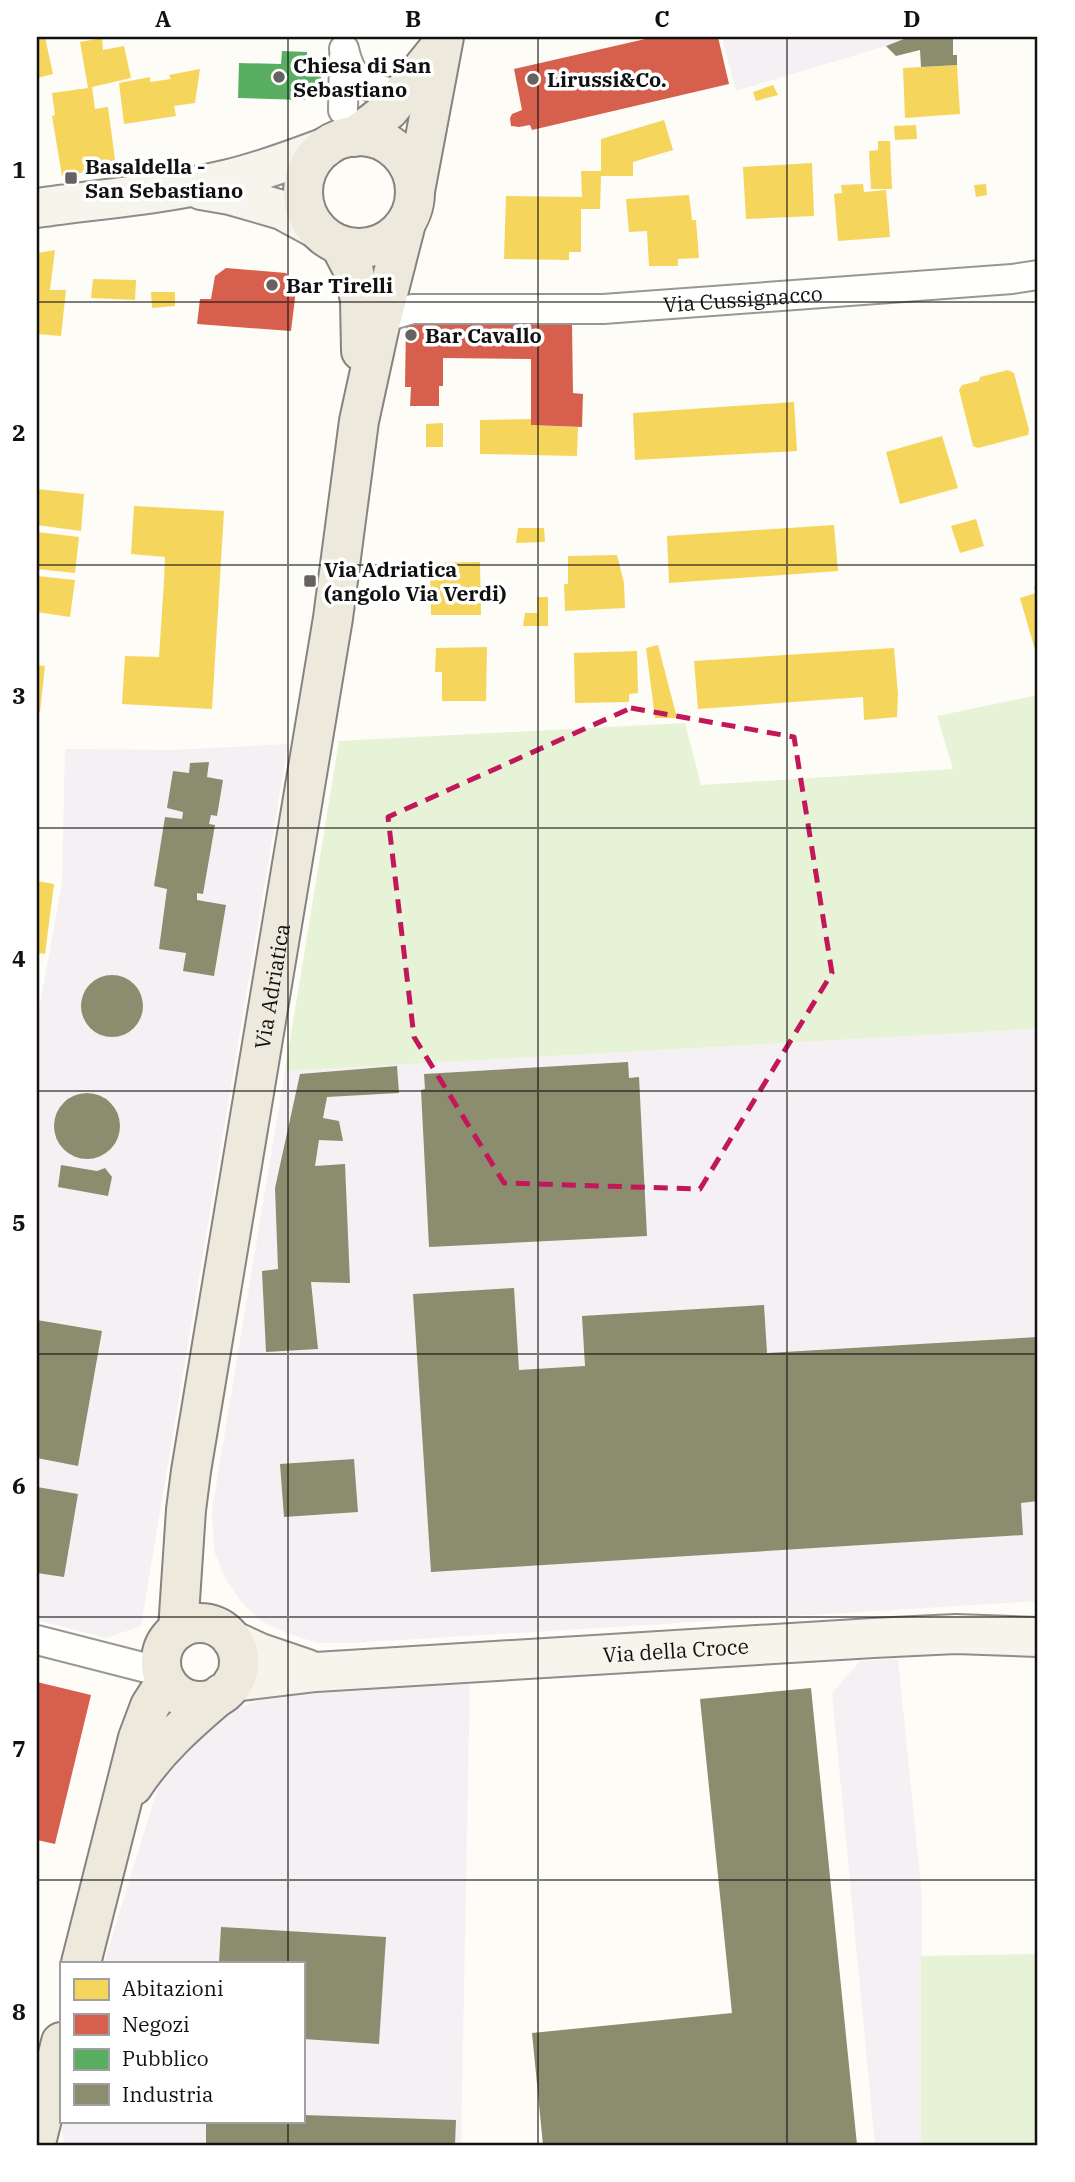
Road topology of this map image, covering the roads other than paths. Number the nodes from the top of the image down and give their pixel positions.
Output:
1 (443, 40) edge
2 (344, 43) edge
3 (401, 95) junction
4 (341, 131) junction
5 (186, 187) junction
6 (37, 208) edge
7 (406, 224) junction
8 (328, 237) junction
9 (1038, 275) edge
10 (447, 308) junction
11 (380, 325) junction
12 (359, 421) junction
13 (183, 1551) junction
14 (178, 1630) junction
15 (226, 1634) junction
16 (1038, 1637) edge
17 (37, 1640) edge
18 (316, 1672) junction
19 (164, 1677) junction
20 (228, 1688) junction
21 (121, 1806) junction
22 (81, 1962) edge
23 (60, 2046) edge
24 (37, 2139) edge

1 - 3 main road, Via Adriatica
1 - 7 main road, Via Adriatica
2 - 3 street
2 - 4 street
3 - 4 main road, Via Adriatica
4 - 5 main road
4 - 7 main road
4 - 8 main road
5 - 6 main road
5 - 8 main road
7 - 8 main road
7 - 10 street, Via Cussignacco
7 - 11 main road, Via Adriatica
8 - 12 main road, Via Adriatica
9 - 10 street, Via Cussignacco
10 - 11 street, Via Cussignacco
11 - 12 main road, Via Adriatica
12 - 13 main road, Via Adriatica
13 - 14 main road, Via Adriatica
13 - 15 main road, Via Adriatica
14 - 15 main road
14 - 19 main road, Via Adriatica
15 - 18 main road, Via della Croce
15 - 20 main road, Via Adriatica
16 - 18 main road, Via della Croce
17 - 19 street
18 - 20 main road, Via della Croce
19 - 20 main road
19 - 21 main road, Via Adriatica
20 - 21 main road, Via Adriatica
21 - 22 main road, Via Adriatica
23 - 24 main road

